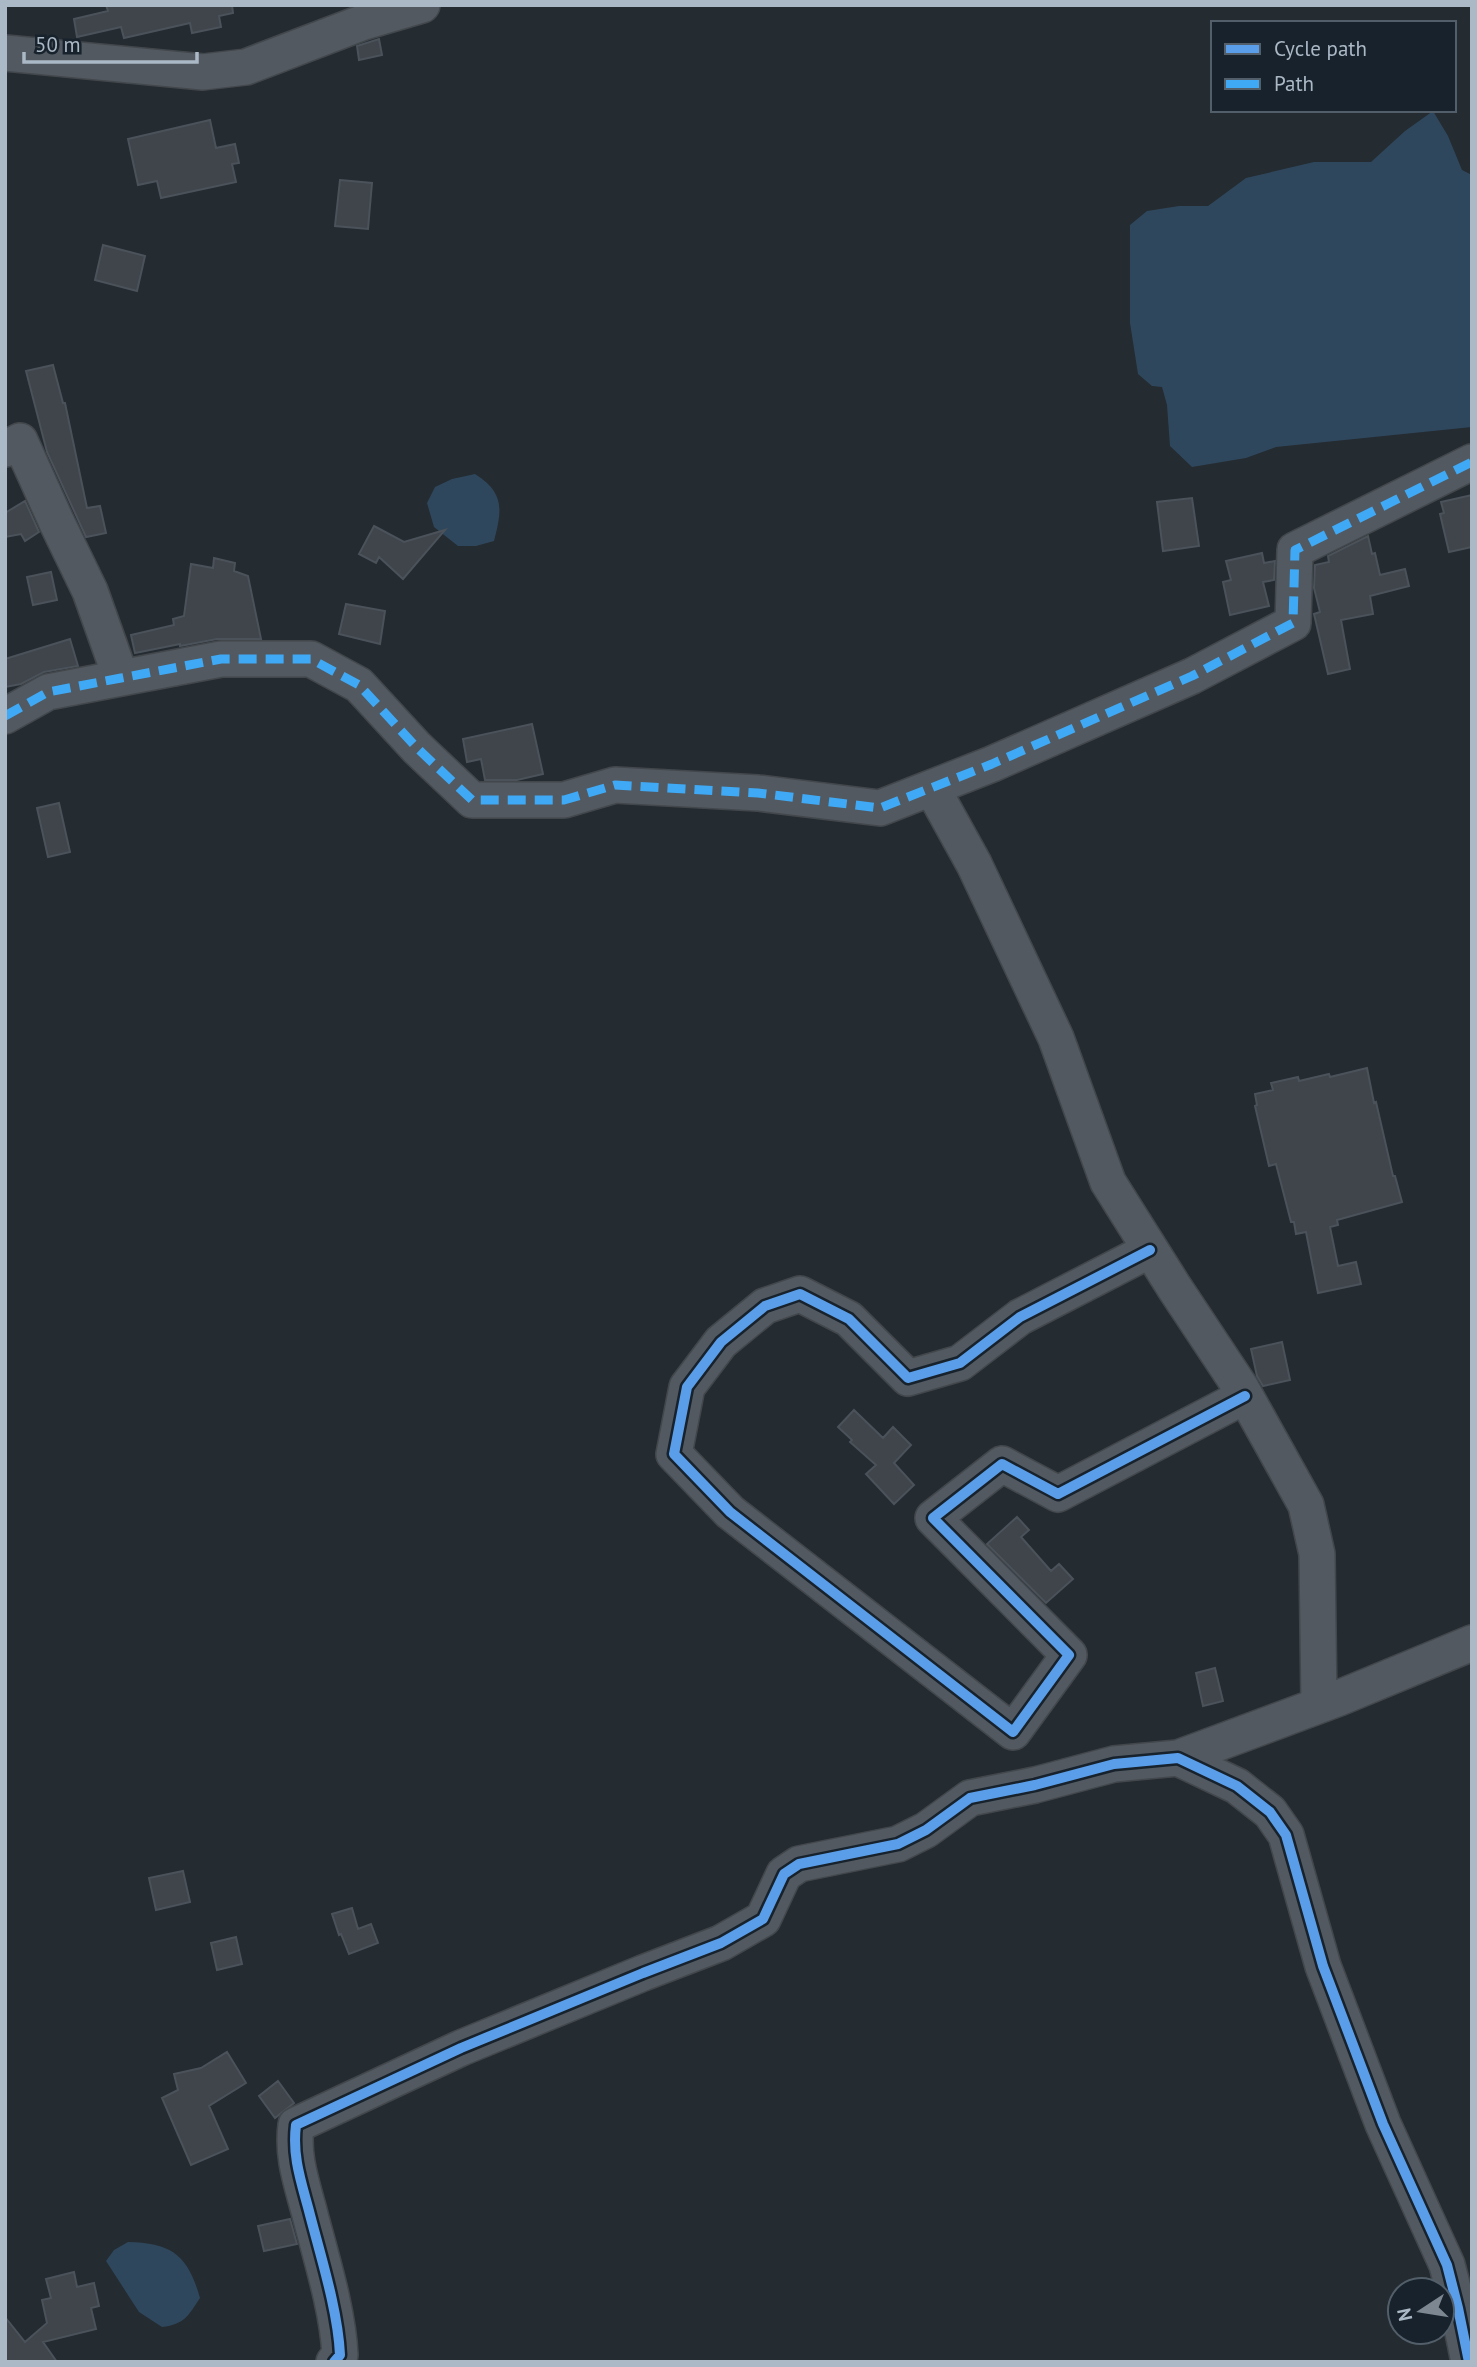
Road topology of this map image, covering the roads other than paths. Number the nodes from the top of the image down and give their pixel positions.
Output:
1 (422, 5) edge
2 (5, 53) edge
3 (5, 449) edge
4 (1472, 462) edge
5 (121, 677) junction
6 (5, 716) edge
7 (932, 788) junction
8 (1150, 1250) junction
9 (1245, 1396) junction
10 (1472, 1643) edge
11 (1319, 1705) junction
12 (1178, 1758) junction
13 (334, 2362) edge
14 (1469, 2362) edge

1 - 2 street
3 - 5 street
4 - 7 street
5 - 6 street
5 - 7 street
7 - 8 street
8 - 9 street
8 - 9 street
9 - 11 street
10 - 11 street
11 - 12 street
12 - 13 street
12 - 14 street

